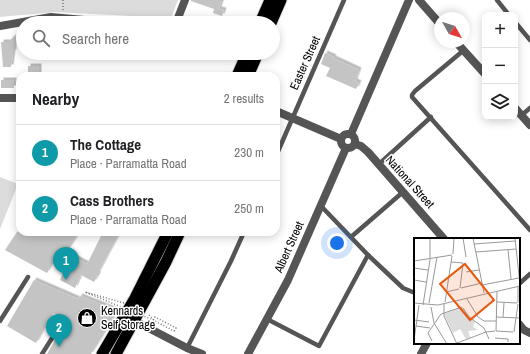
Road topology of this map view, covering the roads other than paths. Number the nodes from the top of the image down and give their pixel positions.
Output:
1 (185, 0) edge
2 (270, 0) edge
3 (281, 0) edge
4 (344, 0) edge
5 (409, 0) edge
6 (419, 0) edge
7 (496, 0) edge
8 (506, 12) edge
9 (179, 16) edge
10 (263, 16) edge
11 (274, 16) edge
12 (434, 17) edge
13 (16, 23) edge
14 (0, 26) edge
15 (518, 26) edge
16 (530, 40) edge
17 (464, 50) joint
18 (244, 60) edge
19 (255, 60) edge
20 (482, 71) edge
21 (239, 72) edge
22 (250, 72) edge
23 (0, 98) edge
24 (16, 98) edge
25 (530, 108) edge
26 (518, 111) edge
27 (280, 113) edge
28 (522, 115) junction
29 (292, 118) junction
30 (431, 118) junction
31 (530, 125) edge
32 (351, 134) junction
33 (341, 139) junction
34 (355, 144) junction
35 (280, 146) edge
36 (346, 148) junction
37 (378, 165) junction
38 (403, 192) junction
39 (321, 206) junction
40 (530, 230) edge
41 (166, 236) edge
42 (178, 236) edge
43 (242, 236) edge
44 (351, 237) junction
45 (443, 238) edge
46 (368, 255) junction
47 (530, 274) edge
48 (28, 277) dead end
49 (520, 283) edge
50 (414, 293) edge
51 (267, 319) junction
52 (0, 321) edge
53 (135, 321) junction
54 (54, 335) dead end
55 (427, 344) edge
56 (187, 348) junction
57 (42, 354) edge
58 (102, 354) edge
59 (116, 354) edge
60 (202, 354) edge
61 (248, 354) edge
62 (422, 354) edge

1 - 9 street
2 - 10 highway
3 - 11 highway
4 - 29 lane, Easter Street
5 - 32 street
6 - 12 street
7 - 8 lane
13 - 14 street
15 - 16 lane
17 - 20 street
17 - 30 lane
18 - 21 highway
19 - 22 highway
23 - 24 street
25 - 28 lane
26 - 28 street
27 - 29 street
28 - 31 street
29 - 33 street
29 - 35 lane, Easter Street
30 - 37 lane
30 - 40 lane
32 - 33 street
32 - 34 street
33 - 36 street
34 - 36 street
34 - 37 street, National Street
36 - 39 street, Albert Street
37 - 38 street, National Street
38 - 44 lane
38 - 45 street, National Street
39 - 44 lane
39 - 51 street, Albert Street
41 - 58 highway
42 - 53 highway
43 - 56 lane
44 - 46 lane
46 - 50 lane
46 - 51 lane
47 - 49 lane
48 - 52 lane
51 - 61 street, Albert Street
53 - 56 street
53 - 59 highway
54 - 57 lane
55 - 62 street
56 - 60 street

